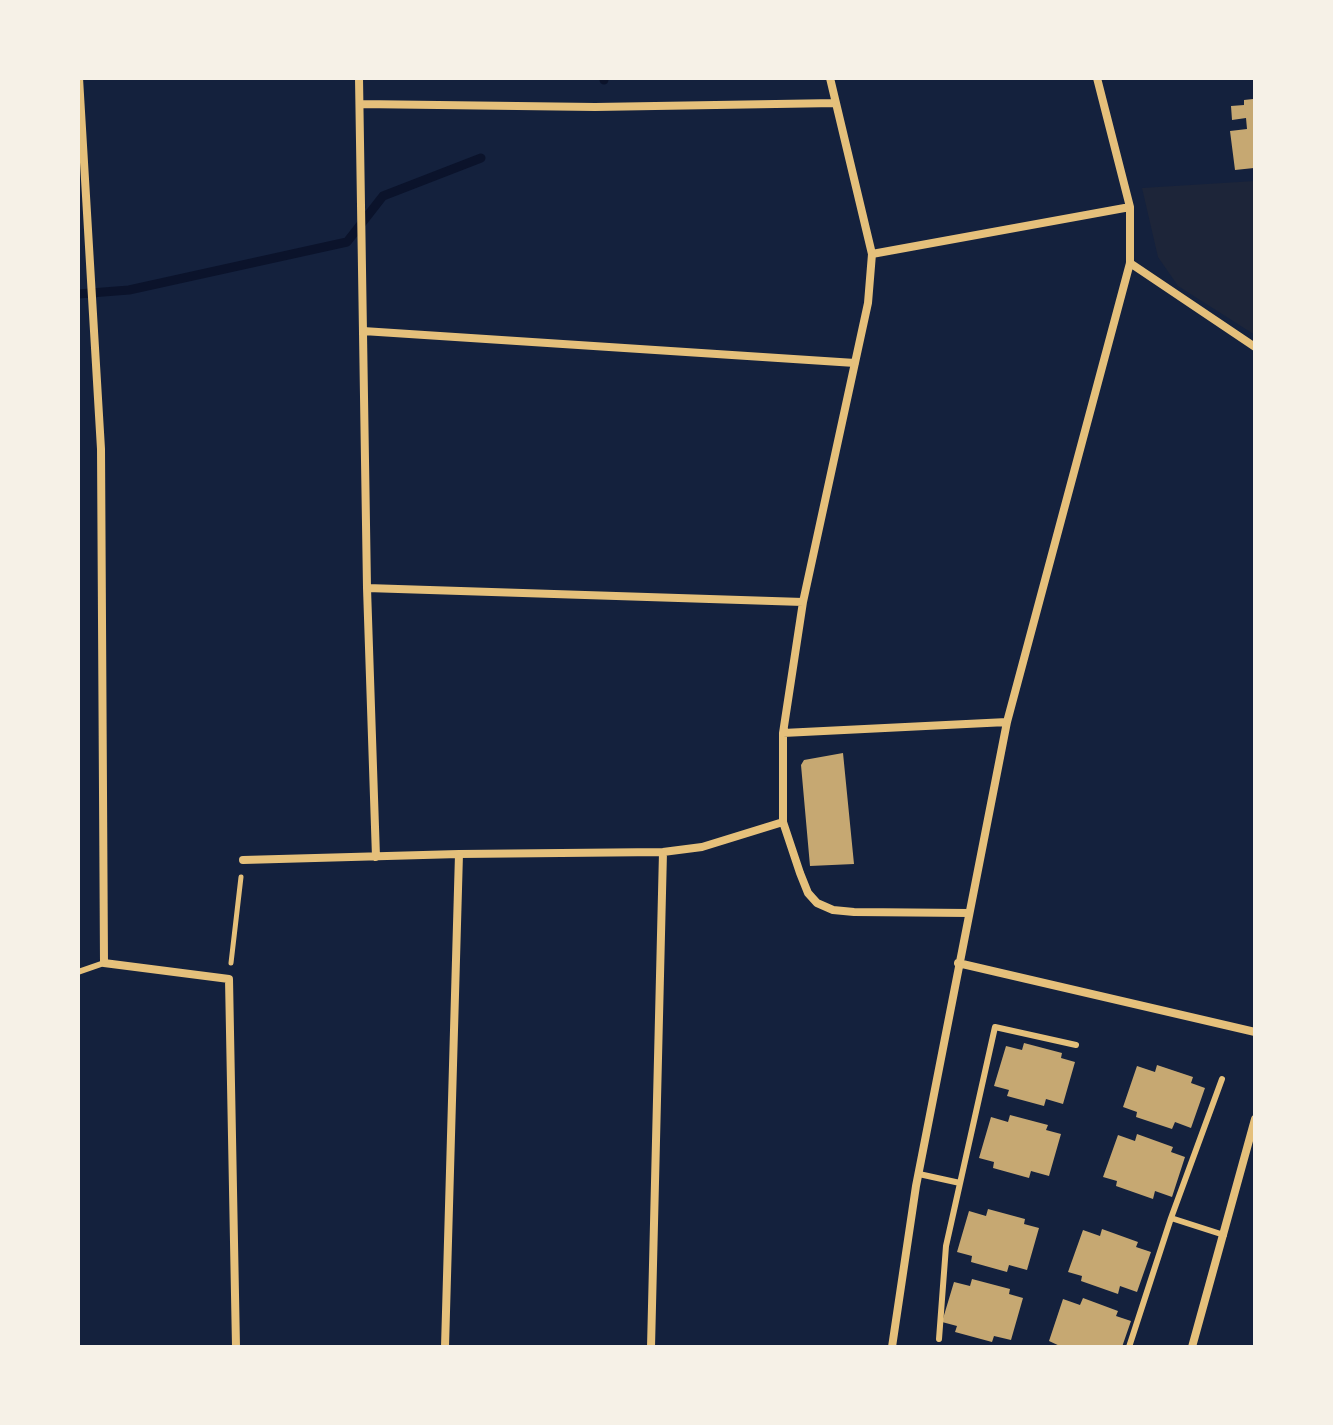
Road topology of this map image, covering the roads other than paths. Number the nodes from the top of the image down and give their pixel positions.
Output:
1 (79, 78) edge
2 (359, 78) edge
3 (830, 78) edge
4 (1097, 78) edge
5 (836, 103) junction
6 (360, 104) junction
7 (1130, 207) junction
8 (872, 254) junction
9 (1130, 263) junction
10 (363, 331) junction
11 (1255, 347) edge
12 (855, 363) junction
13 (367, 588) junction
14 (803, 602) junction
15 (1007, 722) junction
16 (783, 733) junction
17 (783, 822) junction
18 (663, 852) junction
19 (459, 854) junction
20 (376, 857) junction
21 (243, 860) road end
22 (969, 913) junction
23 (104, 963) junction
24 (958, 963) junction
25 (78, 972) edge
26 (1255, 1032) edge
27 (1076, 1045) dead end
28 (1222, 1079) dead end
29 (1255, 1119) edge
30 (919, 1174) junction
31 (960, 1183) junction
32 (1171, 1218) junction
33 (1224, 1235) junction
34 (939, 1339) dead end
35 (236, 1347) edge
36 (445, 1347) edge
37 (651, 1347) edge
38 (892, 1347) edge
39 (1129, 1347) edge
40 (1192, 1347) edge

1 - 23 street
2 - 6 street
3 - 5 street
4 - 7 street
5 - 6 street
5 - 8 street
6 - 10 street
7 - 8 street
7 - 9 street
8 - 12 street
9 - 11 street
9 - 15 street
10 - 12 street
10 - 13 street
12 - 14 street
13 - 14 street
13 - 20 street
14 - 16 street
15 - 16 street
15 - 22 street
16 - 17 street
17 - 18 street
17 - 22 street
18 - 19 street
18 - 37 street
19 - 20 street
19 - 36 street
20 - 21 street
22 - 24 street
23 - 25 lane
23 - 35 street
24 - 26 street
24 - 30 street
27 - 31 lane
28 - 32 lane
29 - 33 street
30 - 31 lane
30 - 38 street
31 - 34 lane
32 - 33 lane
32 - 39 lane
33 - 40 street

